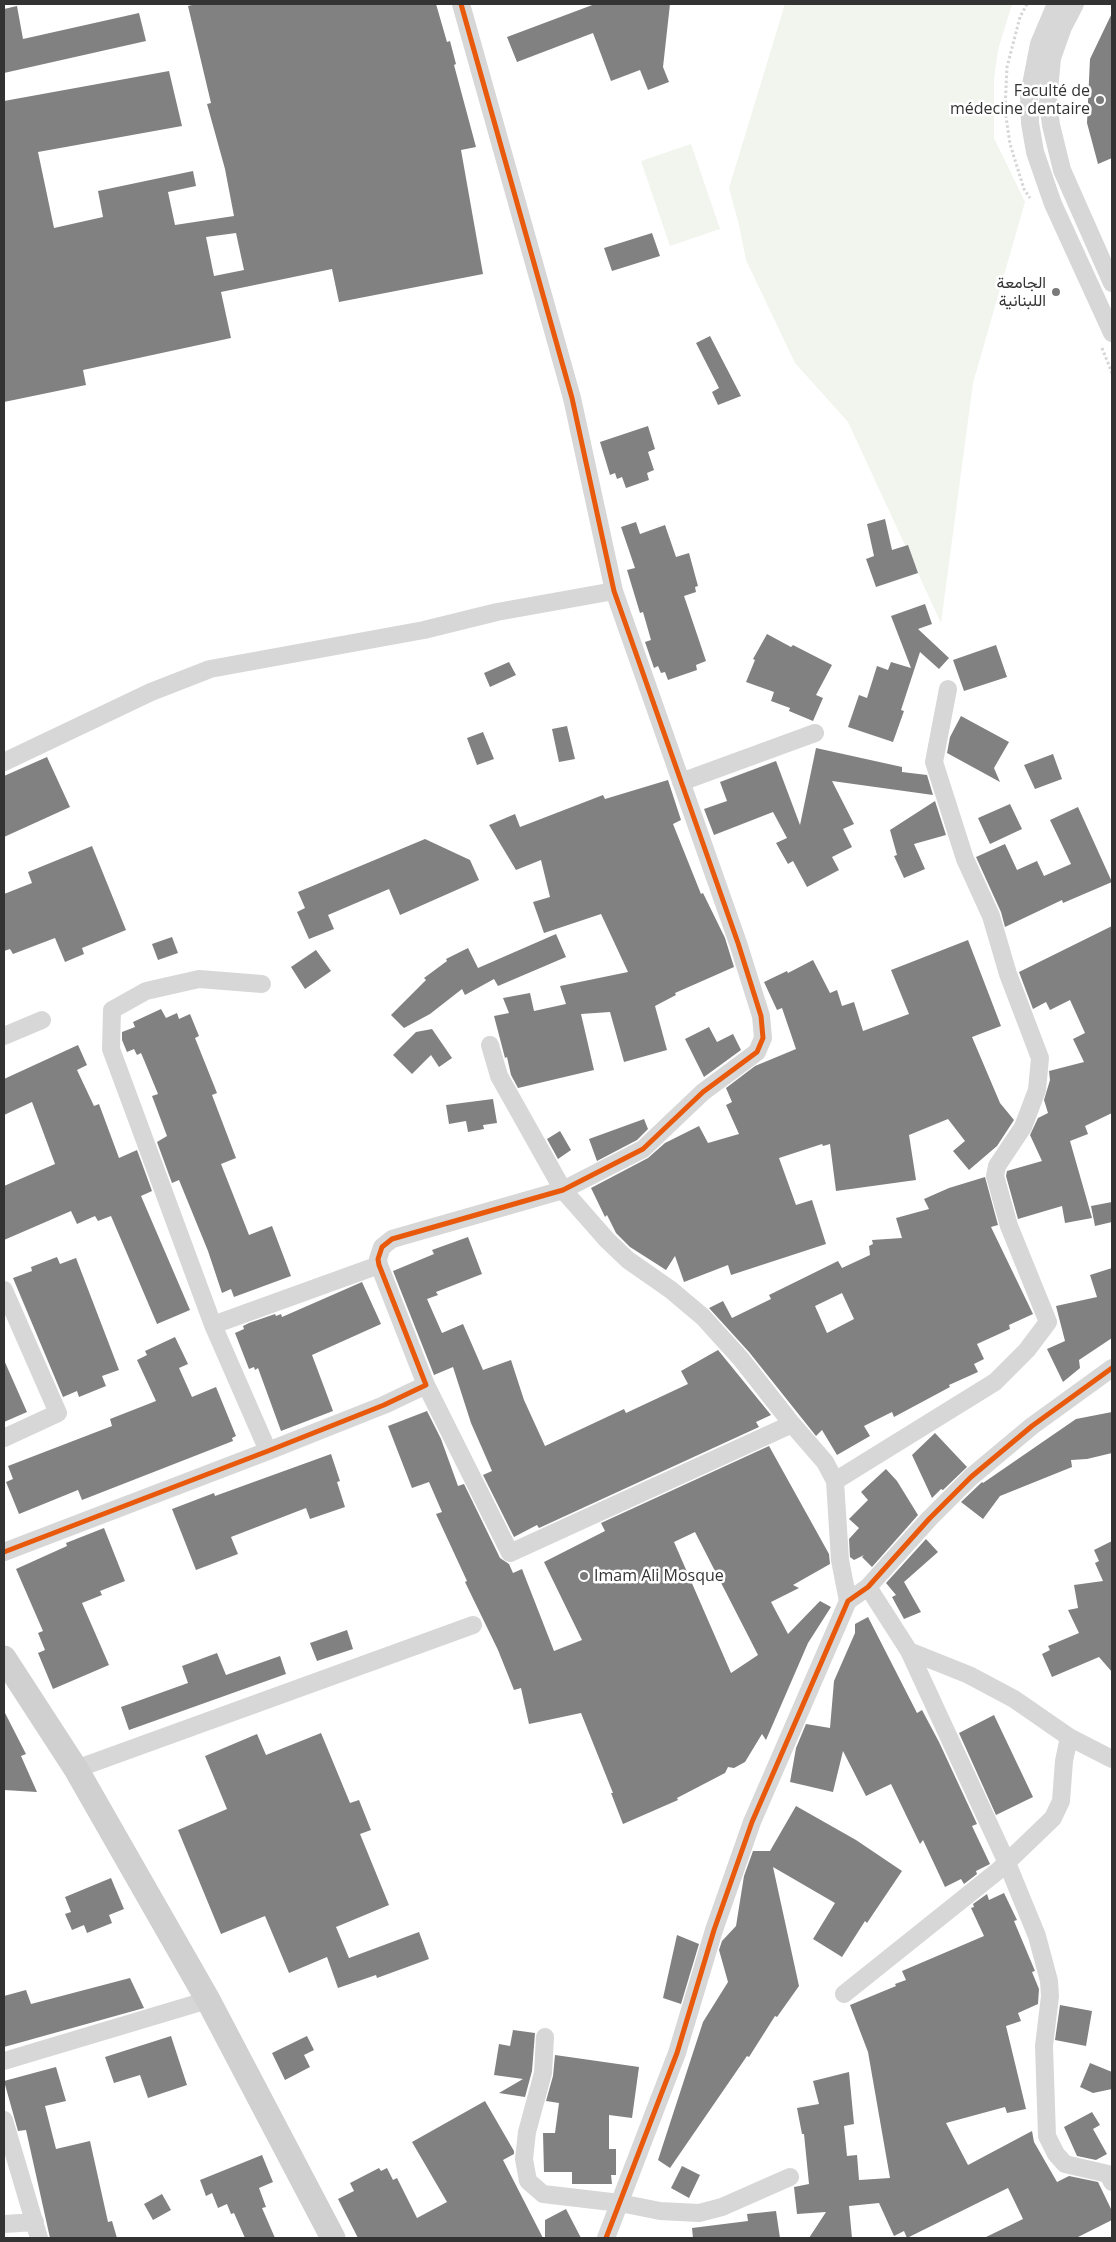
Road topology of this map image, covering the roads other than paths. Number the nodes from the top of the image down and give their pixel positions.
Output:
1 (462, 4) edge
2 (1056, 4) edge
3 (1075, 4) edge
4 (1112, 283) edge
5 (1112, 333) edge
6 (614, 592) junction
7 (948, 689) dead end
8 (815, 733) dead end
9 (4, 762) edge
10 (681, 782) junction
11 (262, 984) dead end
12 (42, 1020) dead end
13 (4, 1036) edge
14 (490, 1045) dead end
15 (563, 1190) junction
16 (379, 1265) junction
17 (4, 1290) edge
18 (213, 1325) junction
19 (1112, 1368) edge
20 (426, 1385) junction
21 (792, 1424) junction
22 (4, 1438) edge
23 (268, 1451) junction
24 (835, 1481) junction
25 (4, 1552) edge
26 (868, 1587) junction
27 (848, 1601) junction
28 (473, 1625) dead end
29 (909, 1651) junction
30 (4, 1658) edge
31 (1069, 1737) junction
32 (1112, 1759) edge
33 (76, 1769) junction
34 (1007, 1864) junction
35 (844, 1994) dead end
36 (208, 2000) junction
37 (545, 2037) dead end
38 (4, 2061) edge
39 (4, 2120) edge
40 (790, 2177) dead end
41 (1112, 2182) edge
42 (620, 2203) junction
43 (4, 2224) edge
44 (37, 2230) edge
45 (333, 2238) edge
46 (606, 2238) edge

1 - 6 street
2 - 5 street
3 - 4 street
6 - 9 street
6 - 10 street
7 - 24 street
8 - 10 street
10 - 15 street
11 - 18 street
12 - 13 street
14 - 15 street
15 - 16 street
15 - 21 street
16 - 18 street
16 - 20 street
17 - 22 street
18 - 23 street
19 - 26 street
20 - 21 street
20 - 23 street
21 - 24 street
23 - 25 street
24 - 27 street
26 - 27 street
26 - 29 street
27 - 42 street
28 - 33 street
29 - 31 street
29 - 34 street
30 - 33 street
31 - 32 street
31 - 34 street
33 - 36 street
34 - 35 street
34 - 41 street
36 - 38 street
36 - 45 street
37 - 42 street
39 - 44 street
40 - 42 street
42 - 46 street
43 - 44 street

